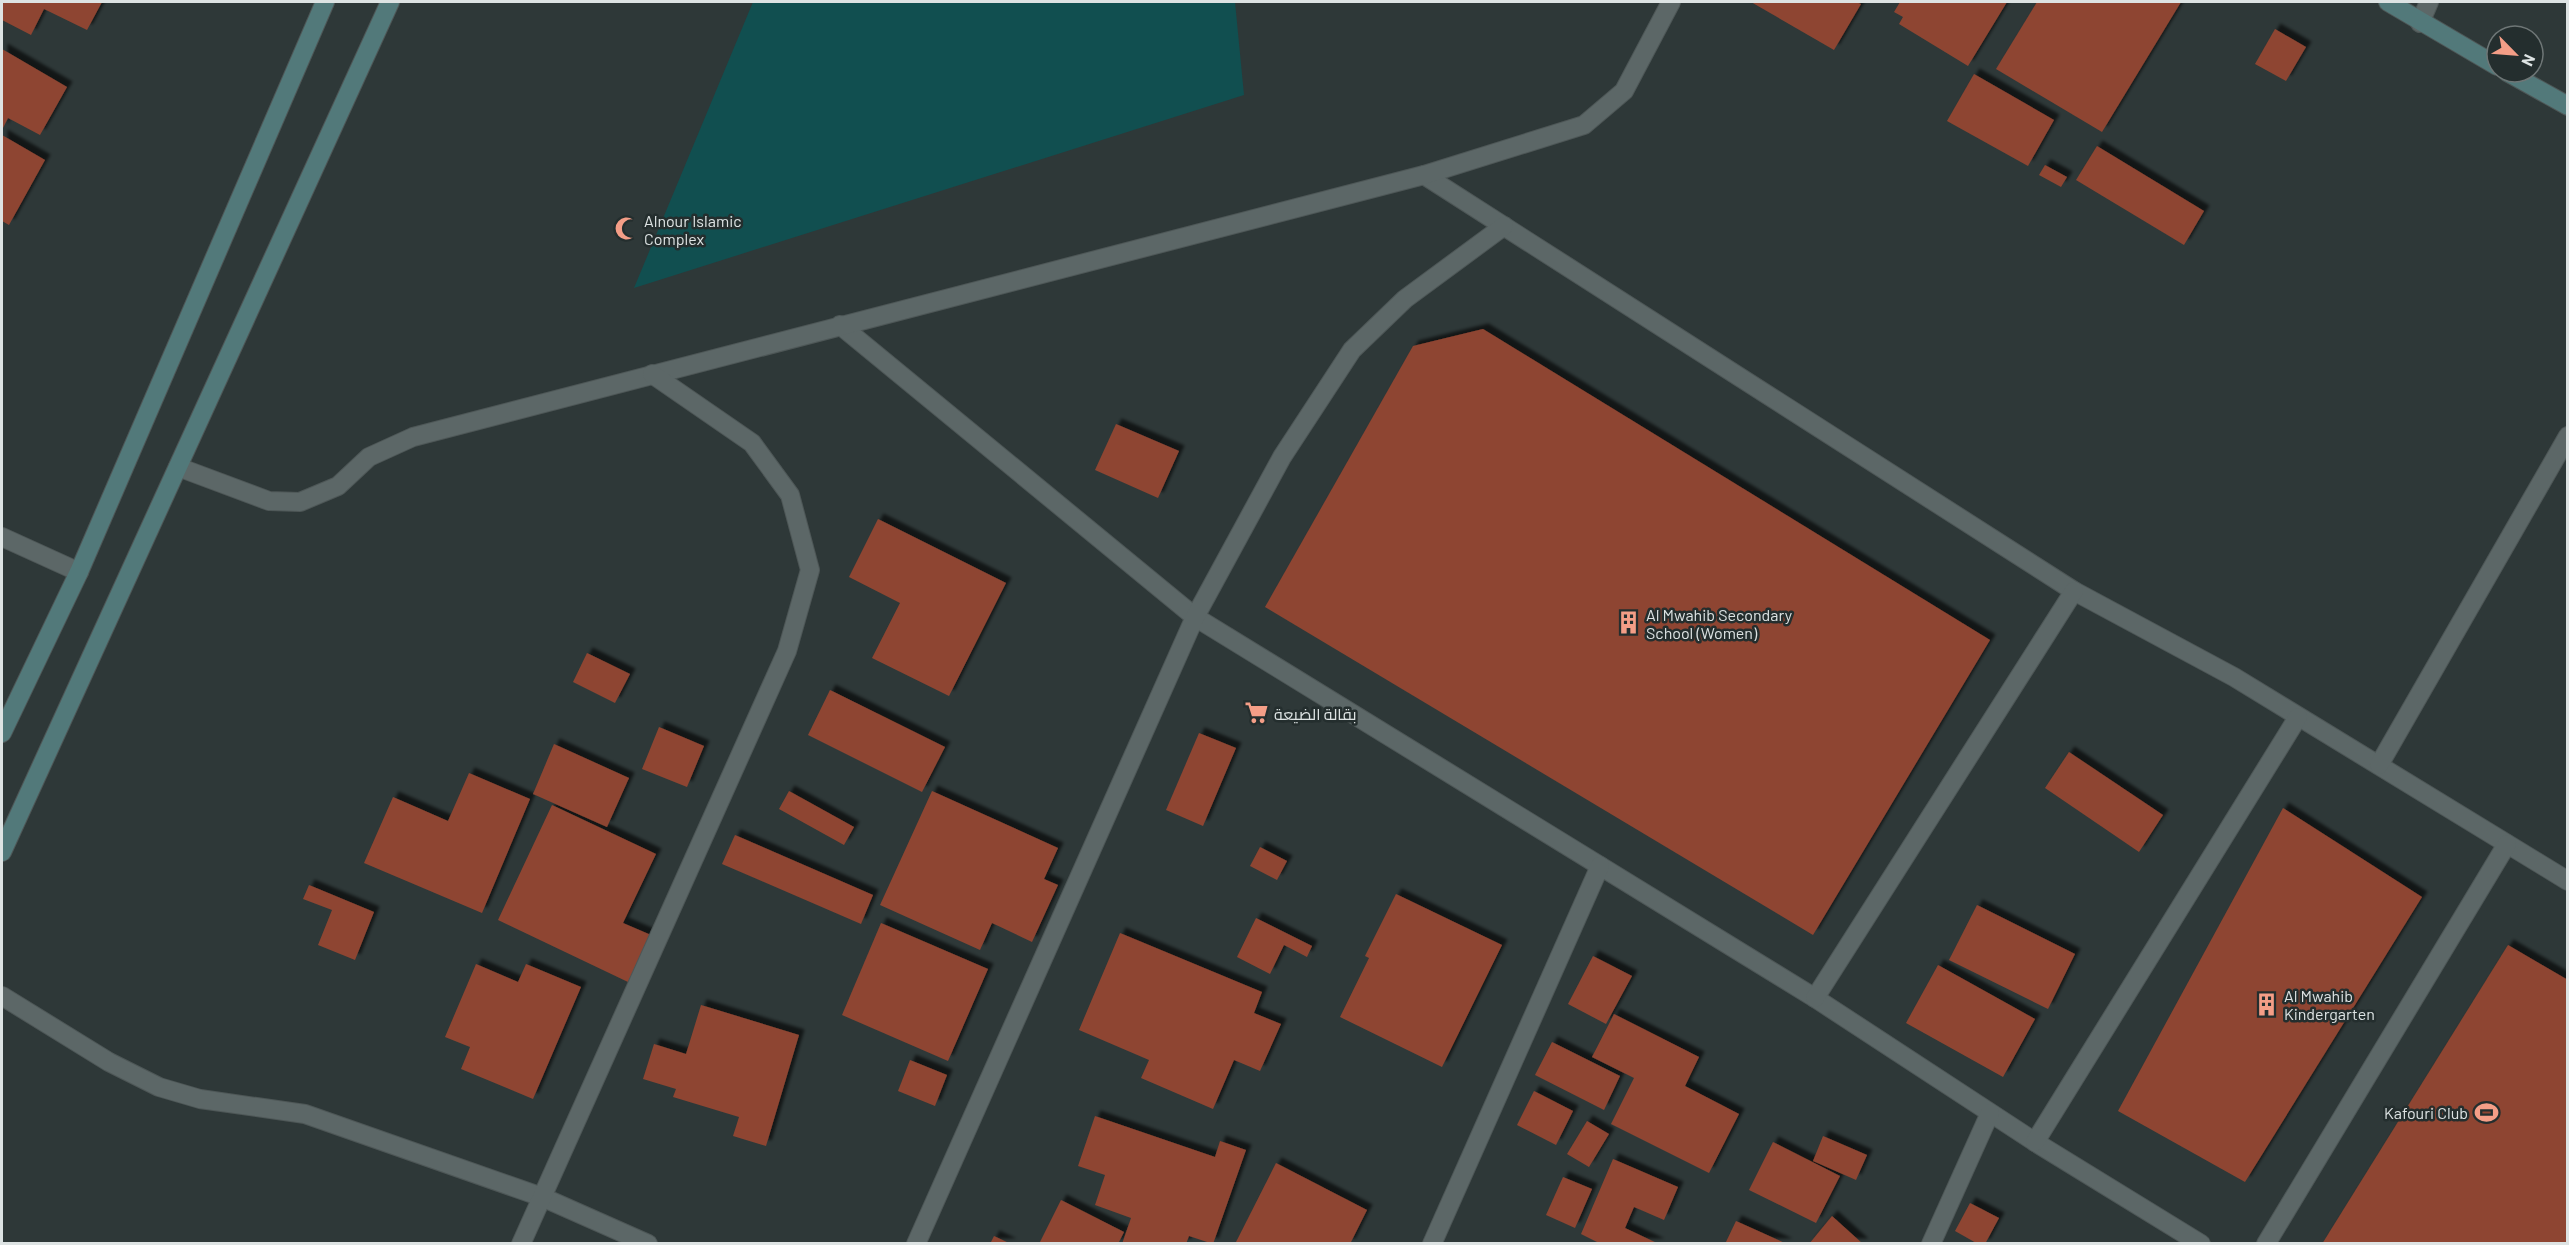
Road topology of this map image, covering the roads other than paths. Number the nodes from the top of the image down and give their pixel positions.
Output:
1 (325, 2) edge
2 (390, 2) edge
3 (1671, 2) edge
4 (2388, 2) edge
5 (2429, 2) edge
6 (2420, 23) junction
7 (2485, 59) edge
8 (2529, 84) edge
9 (2568, 106) edge
10 (1424, 176) junction
11 (1504, 226) junction
12 (840, 325) junction
13 (652, 374) junction
14 (2568, 436) edge
15 (177, 467) junction
16 (2, 537) edge
17 (79, 572) junction
18 (2074, 591) junction
19 (1195, 617) junction
20 (2298, 717) junction
21 (2, 733) edge
22 (2379, 765) junction
23 (2507, 844) junction
24 (2, 852) edge
25 (1599, 866) junction
26 (2568, 881) edge
27 (2, 996) edge
28 (1815, 998) junction
29 (1990, 1113) junction
30 (2035, 1142) junction
31 (542, 1197) junction
32 (521, 1244) edge
33 (648, 1244) edge
34 (916, 1244) edge
35 (1432, 1244) edge
36 (1931, 1244) edge
37 (2201, 1244) edge
38 (2266, 1244) edge

1 - 17 street
2 - 15 street
3 - 10 street
4 - 6 street
5 - 6 street
6 - 7 street
8 - 9 street
10 - 11 street
10 - 12 street
11 - 18 street
11 - 19 street
12 - 13 street
12 - 19 street
13 - 15 street
13 - 31 street
14 - 22 street
15 - 24 street
16 - 17 street
17 - 21 street
18 - 20 street
18 - 28 street
19 - 25 street
19 - 34 street
20 - 22 street
20 - 30 street
22 - 23 street
23 - 26 street
23 - 38 street
25 - 28 street
25 - 35 street
27 - 31 street
28 - 29 street
29 - 30 street
29 - 36 street
30 - 37 street
31 - 32 street
31 - 33 street

